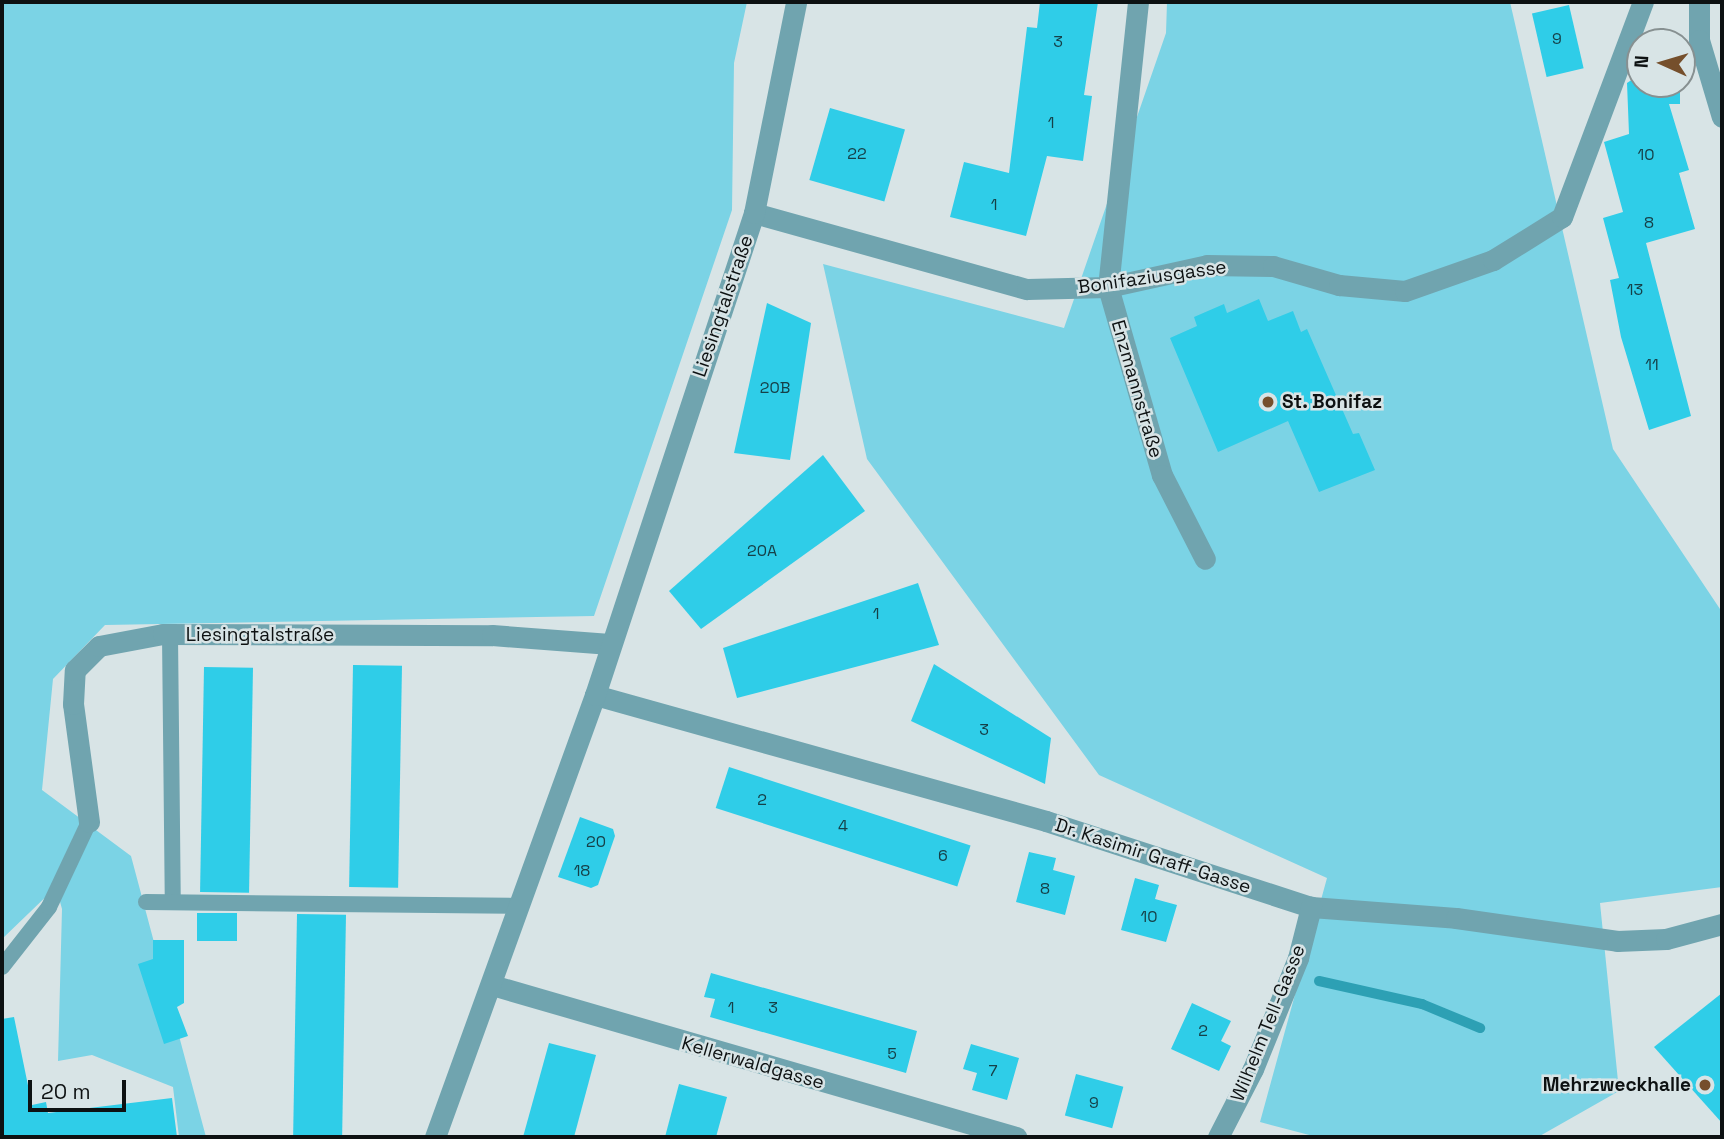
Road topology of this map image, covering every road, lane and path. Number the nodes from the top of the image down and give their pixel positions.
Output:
1 (796, 2) edge
2 (1138, 2) edge
3 (1643, 2) edge
4 (1699, 2) edge
5 (1722, 117) edge
6 (754, 213) junction
7 (1108, 287) junction
8 (1205, 559) dead end
9 (170, 635) junction
10 (610, 644) junction
11 (595, 695) junction
12 (89, 822) joint
13 (146, 902) dead end
14 (173, 902) junction
15 (520, 906) junction
16 (1311, 907) junction
17 (1722, 924) edge
18 (2, 967) edge
19 (492, 985) junction
20 (435, 1137) edge
21 (1016, 1137) edge
22 (1218, 1137) edge

1 - 6 street, Liesingtalstraße
2 - 7 street, Enzmannstraße
3 - 7 street, Bonifaziusgasse
4 - 5 street
6 - 7 street, Bonifaziusgasse
6 - 10 street, Liesingtalstraße
7 - 8 street, Enzmannstraße
9 - 10 street, Liesingtalstraße
9 - 12 street, Liesingtalstraße
9 - 14 lane
10 - 11 street, Liesingtalstraße
11 - 15 street, Liesingtalstraße
11 - 16 street, Dr. Kasimir Graff-Gasse
12 - 18 lane
13 - 14 lane
14 - 15 lane
15 - 19 street, Liesingtalstraße
16 - 17 street, Dr. Kasimir Graff-Gasse
16 - 22 street, Wilhelm Tell-Gasse
19 - 20 street, Liesingtalstraße
19 - 21 street, Kellerwaldgasse

